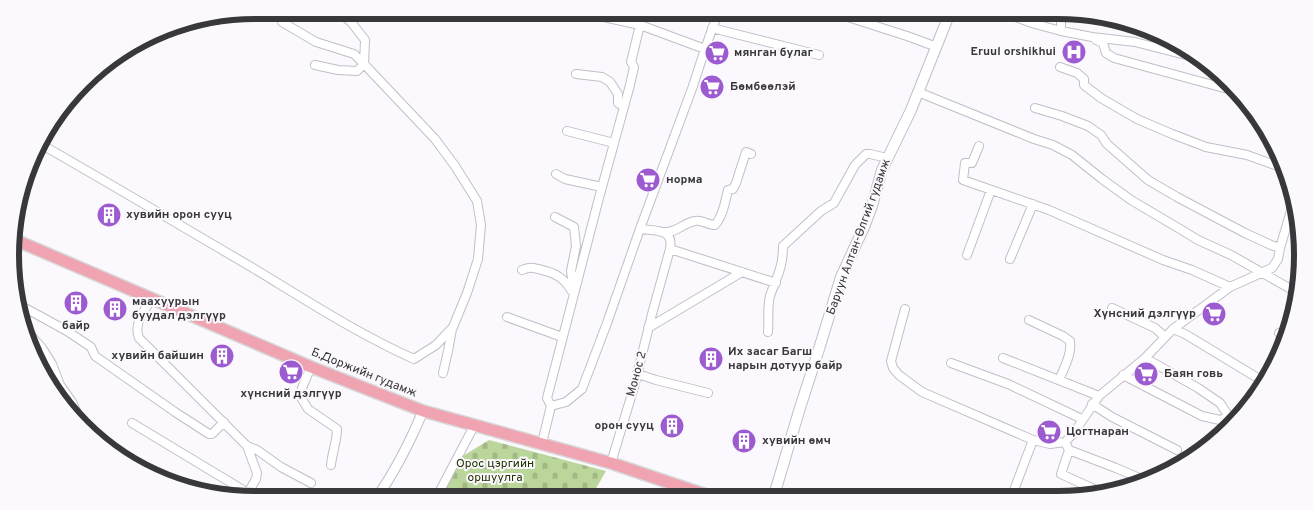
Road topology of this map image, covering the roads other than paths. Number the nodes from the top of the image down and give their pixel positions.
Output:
1 (347, 19) edge
2 (613, 19) edge
3 (716, 19) edge
4 (854, 19) edge
5 (948, 19) edge
6 (1021, 19) edge
7 (1061, 19) edge
8 (282, 22) dead end
9 (640, 25) junction
10 (712, 28) junction
11 (1061, 31) junction
12 (1092, 37) junction
13 (937, 47) junction
14 (704, 49) junction
15 (1182, 54) edge
16 (818, 55) dead end
17 (364, 64) junction
18 (315, 65) dead end
19 (1060, 67) dead end
20 (576, 74) dead end
21 (1225, 88) edge
22 (918, 92) junction
23 (624, 107) junction
24 (1035, 108) dead end
25 (568, 131) dead end
26 (614, 143) junction
27 (979, 146) dead end
28 (45, 147) edge
29 (751, 154) dead end
30 (887, 158) junction
31 (1276, 166) edge
32 (556, 174) dead end
33 (602, 187) junction
34 (992, 190) junction
35 (1033, 204) junction
36 (1290, 213) edge
37 (555, 217) dead end
38 (640, 229) junction
39 (664, 232) junction
40 (19, 241) edge
41 (1280, 248) junction
42 (670, 249) junction
43 (966, 255) dead end
44 (1010, 259) dead end
45 (522, 270) dead end
46 (742, 272) junction
47 (1261, 272) junction
48 (776, 283) junction
49 (1230, 287) junction
50 (1292, 289) edge
51 (572, 291) junction
52 (152, 298) junction
53 (25, 308) edge
54 (1112, 308) dead end
55 (905, 309) dead end
56 (507, 317) dead end
57 (1029, 320) dead end
58 (453, 326) junction
59 (648, 328) junction
60 (1173, 329) junction
61 (768, 332) dead end
62 (562, 337) junction
63 (1165, 337) junction
64 (35, 340) edge
65 (1004, 358) dead end
66 (1145, 358) junction
67 (951, 363) dead end
68 (311, 367) junction
69 (443, 373) dead end
70 (638, 374) junction
71 (1123, 375) junction
72 (1259, 379) edge
73 (1059, 380) junction
74 (60, 386) joint
75 (708, 393) dead end
76 (1099, 396) junction
77 (1092, 404) junction
78 (551, 406) junction
79 (74, 407) edge
80 (423, 411) junction
81 (1230, 417) edge
82 (1082, 419) junction
83 (1228, 419) edge
84 (224, 422) junction
85 (132, 423) dead end
86 (474, 426) junction
87 (1033, 440) junction
88 (1065, 442) junction
89 (542, 443) junction
90 (247, 446) junction
91 (1069, 450) junction
92 (1177, 450) dead end
93 (611, 463) junction
94 (331, 465) dead end
95 (1138, 477) edge
96 (310, 483) dead end
97 (1094, 488) edge
98 (240, 491) edge
99 (248, 491) edge
100 (381, 491) edge
101 (440, 491) edge
102 (681, 491) edge
103 (775, 491) edge
104 (1014, 491) edge

1 - 17 street
2 - 9 street
3 - 10 street
4 - 13 street
5 - 13 main road, Баруун Алтан-Өлгий гудамж
6 - 11 street
7 - 11 street
8 - 17 street
9 - 14 street
9 - 23 street
10 - 14 street
10 - 16 street
11 - 12 street
12 - 15 street
12 - 21 street
13 - 22 main road, Баруун Алтан-Өлгий гудамж
14 - 38 street
17 - 18 street
17 - 58 street
19 - 31 street
20 - 23 street
22 - 30 main road, Баруун Алтан-Өлгий гудамж
22 - 47 street
23 - 26 street
24 - 41 street
25 - 26 street
26 - 33 street
27 - 34 street
28 - 58 street
29 - 39 street
30 - 48 street
30 - 103 main road, Баруун Алтан-Өлгий гудамж
32 - 33 street
33 - 51 street
34 - 35 street
34 - 43 street
35 - 44 street
35 - 49 street
36 - 41 street
37 - 51 street
38 - 39 street
38 - 78 street
39 - 42 street
40 - 52 main road, Б.Доржийн гудамж
41 - 47 street
42 - 46 street
42 - 59 street, Монос 2
45 - 51 street
46 - 48 street
46 - 59 street
47 - 49 street
47 - 50 street
48 - 61 street
49 - 60 street
51 - 62 street
52 - 68 main road, Б.Доржийн гудамж
52 - 84 street
53 - 84 street
54 - 63 street
55 - 87 street
56 - 62 street
57 - 73 street
58 - 69 street
59 - 70 street, Монос 2
60 - 63 street
60 - 72 street
62 - 78 street
63 - 66 street
64 - 74 street
65 - 73 street
66 - 71 street
66 - 81 street
67 - 82 street
68 - 80 main road, Б.Доржийн гудамж
68 - 94 street
70 - 75 street
70 - 93 street, Монос 2
71 - 76 street
71 - 83 street
73 - 76 street
74 - 79 street
76 - 77 street
77 - 82 street
77 - 92 street
78 - 89 street
80 - 86 main road, Б.Доржийн гудамж
80 - 100 street
82 - 88 street
84 - 90 street
85 - 98 street
86 - 89 main road, Б.Доржийн гудамж
86 - 101 street
87 - 88 street
87 - 104 street
88 - 91 street
89 - 93 main road, Б.Доржийн гудамж
90 - 96 street
90 - 99 street
91 - 95 street
91 - 97 street
93 - 102 main road, Б.Доржийн гудамж

